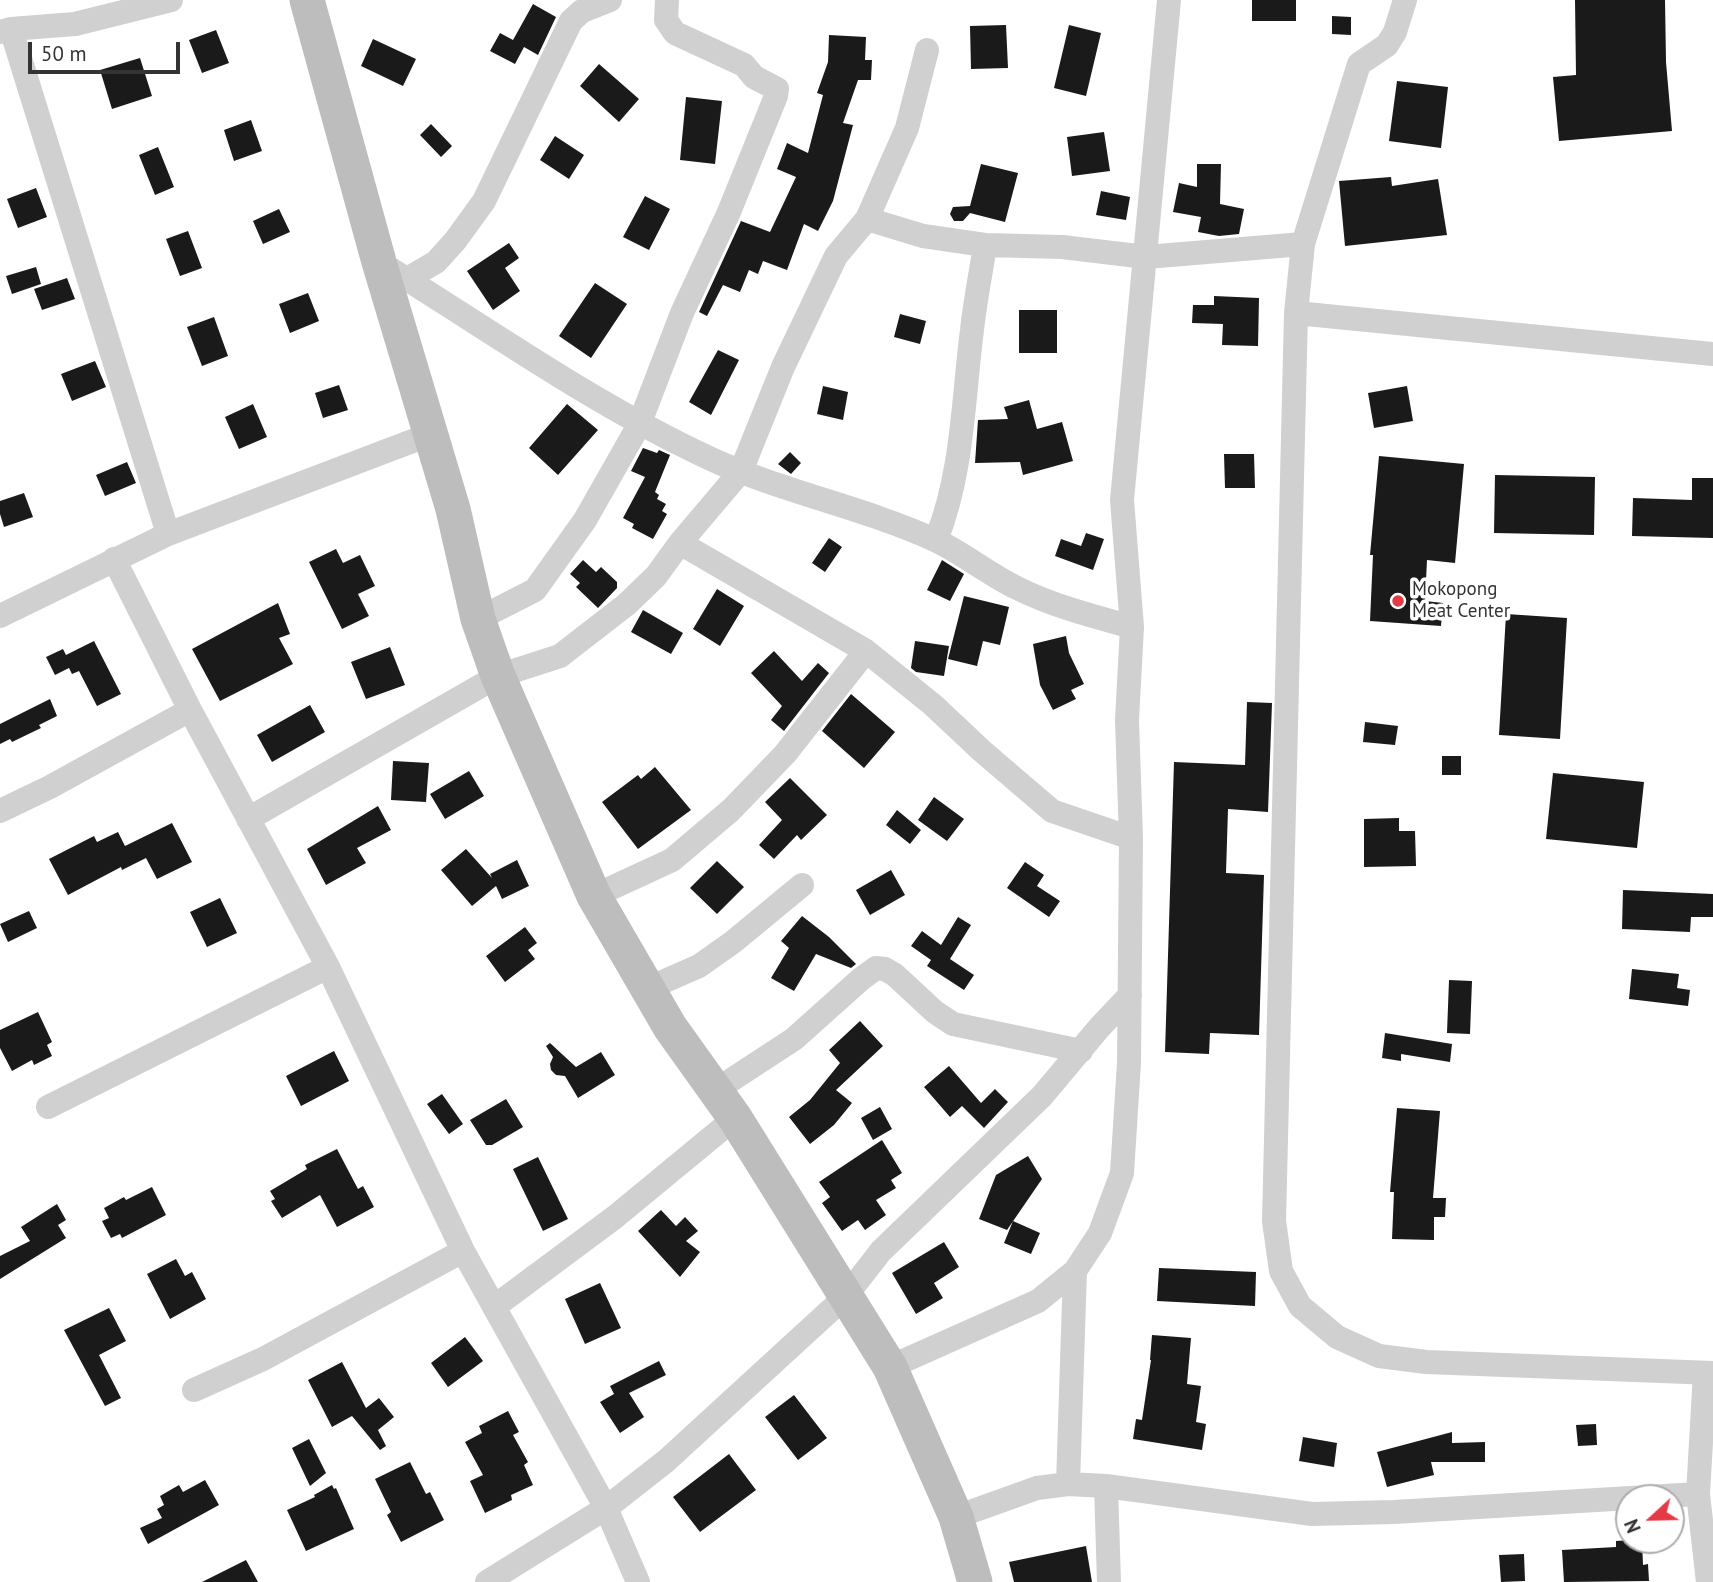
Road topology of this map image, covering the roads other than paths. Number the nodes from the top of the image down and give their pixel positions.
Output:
1 (171, 0) edge
2 (307, 0) edge
3 (610, 0) edge
4 (667, 0) edge
5 (1170, 0) edge
6 (1405, 0) edge
7 (5, 30) edge
8 (927, 50) dead end
9 (867, 219) junction
10 (1303, 244) junction
11 (985, 245) junction
12 (1146, 257) junction
13 (393, 270) junction
14 (1296, 313) junction
15 (1713, 354) edge
16 (639, 425) junction
17 (431, 435) junction
18 (741, 471) junction
19 (168, 534) junction
20 (936, 540) junction
21 (680, 543) junction
22 (114, 559) junction
23 (0, 616) edge
24 (478, 619) junction
25 (1132, 627) junction
26 (866, 651) junction
27 (498, 676) junction
28 (190, 710) junction
29 (0, 811) edge
30 (248, 819) junction
31 (1131, 838) junction
32 (802, 885) dead end
33 (594, 896) junction
34 (328, 967) junction
35 (649, 988) junction
36 (1130, 995) junction
37 (1081, 1051) junction
38 (726, 1104) junction
39 (48, 1107) dead end
40 (463, 1251) junction
41 (1075, 1271) junction
42 (846, 1296) junction
43 (494, 1307) junction
44 (890, 1367) junction
45 (1709, 1373) edge
46 (194, 1390) dead end
47 (1068, 1484) junction
48 (1105, 1486) junction
49 (1698, 1494) junction
50 (606, 1508) junction
51 (956, 1517) junction
52 (487, 1582) edge
53 (638, 1582) edge
54 (975, 1582) edge
55 (1109, 1582) edge
56 (1708, 1582) edge

1 - 7 street
2 - 13 street
3 - 13 street
4 - 16 street
5 - 12 street
6 - 10 street
7 - 19 street
8 - 9 street
9 - 11 street
9 - 18 street
10 - 12 street
10 - 14 street
11 - 12 street
11 - 20 street
12 - 25 street
13 - 16 street
13 - 17 street
14 - 15 street
14 - 45 street
16 - 18 street
16 - 24 street
17 - 19 street
17 - 24 street
18 - 20 street
18 - 21 street
19 - 22 street
20 - 25 street
21 - 26 street
21 - 27 street
22 - 23 street
22 - 28 street
24 - 27 street
25 - 31 street
26 - 31 street
26 - 33 street
27 - 30 street
27 - 33 street
28 - 29 street
28 - 30 street
30 - 34 street
31 - 36 street
32 - 35 street
33 - 35 street
34 - 39 street
34 - 40 street
35 - 38 street
36 - 37 street
36 - 41 street
37 - 38 street
37 - 42 street
38 - 42 street
38 - 43 street
40 - 43 street
40 - 46 street
41 - 44 street
41 - 47 street
42 - 44 street
42 - 50 street
43 - 50 street
44 - 51 street
45 - 49 street
47 - 48 street
47 - 51 street
48 - 49 street
48 - 55 street
49 - 56 street
50 - 52 street
50 - 53 street
51 - 54 street

